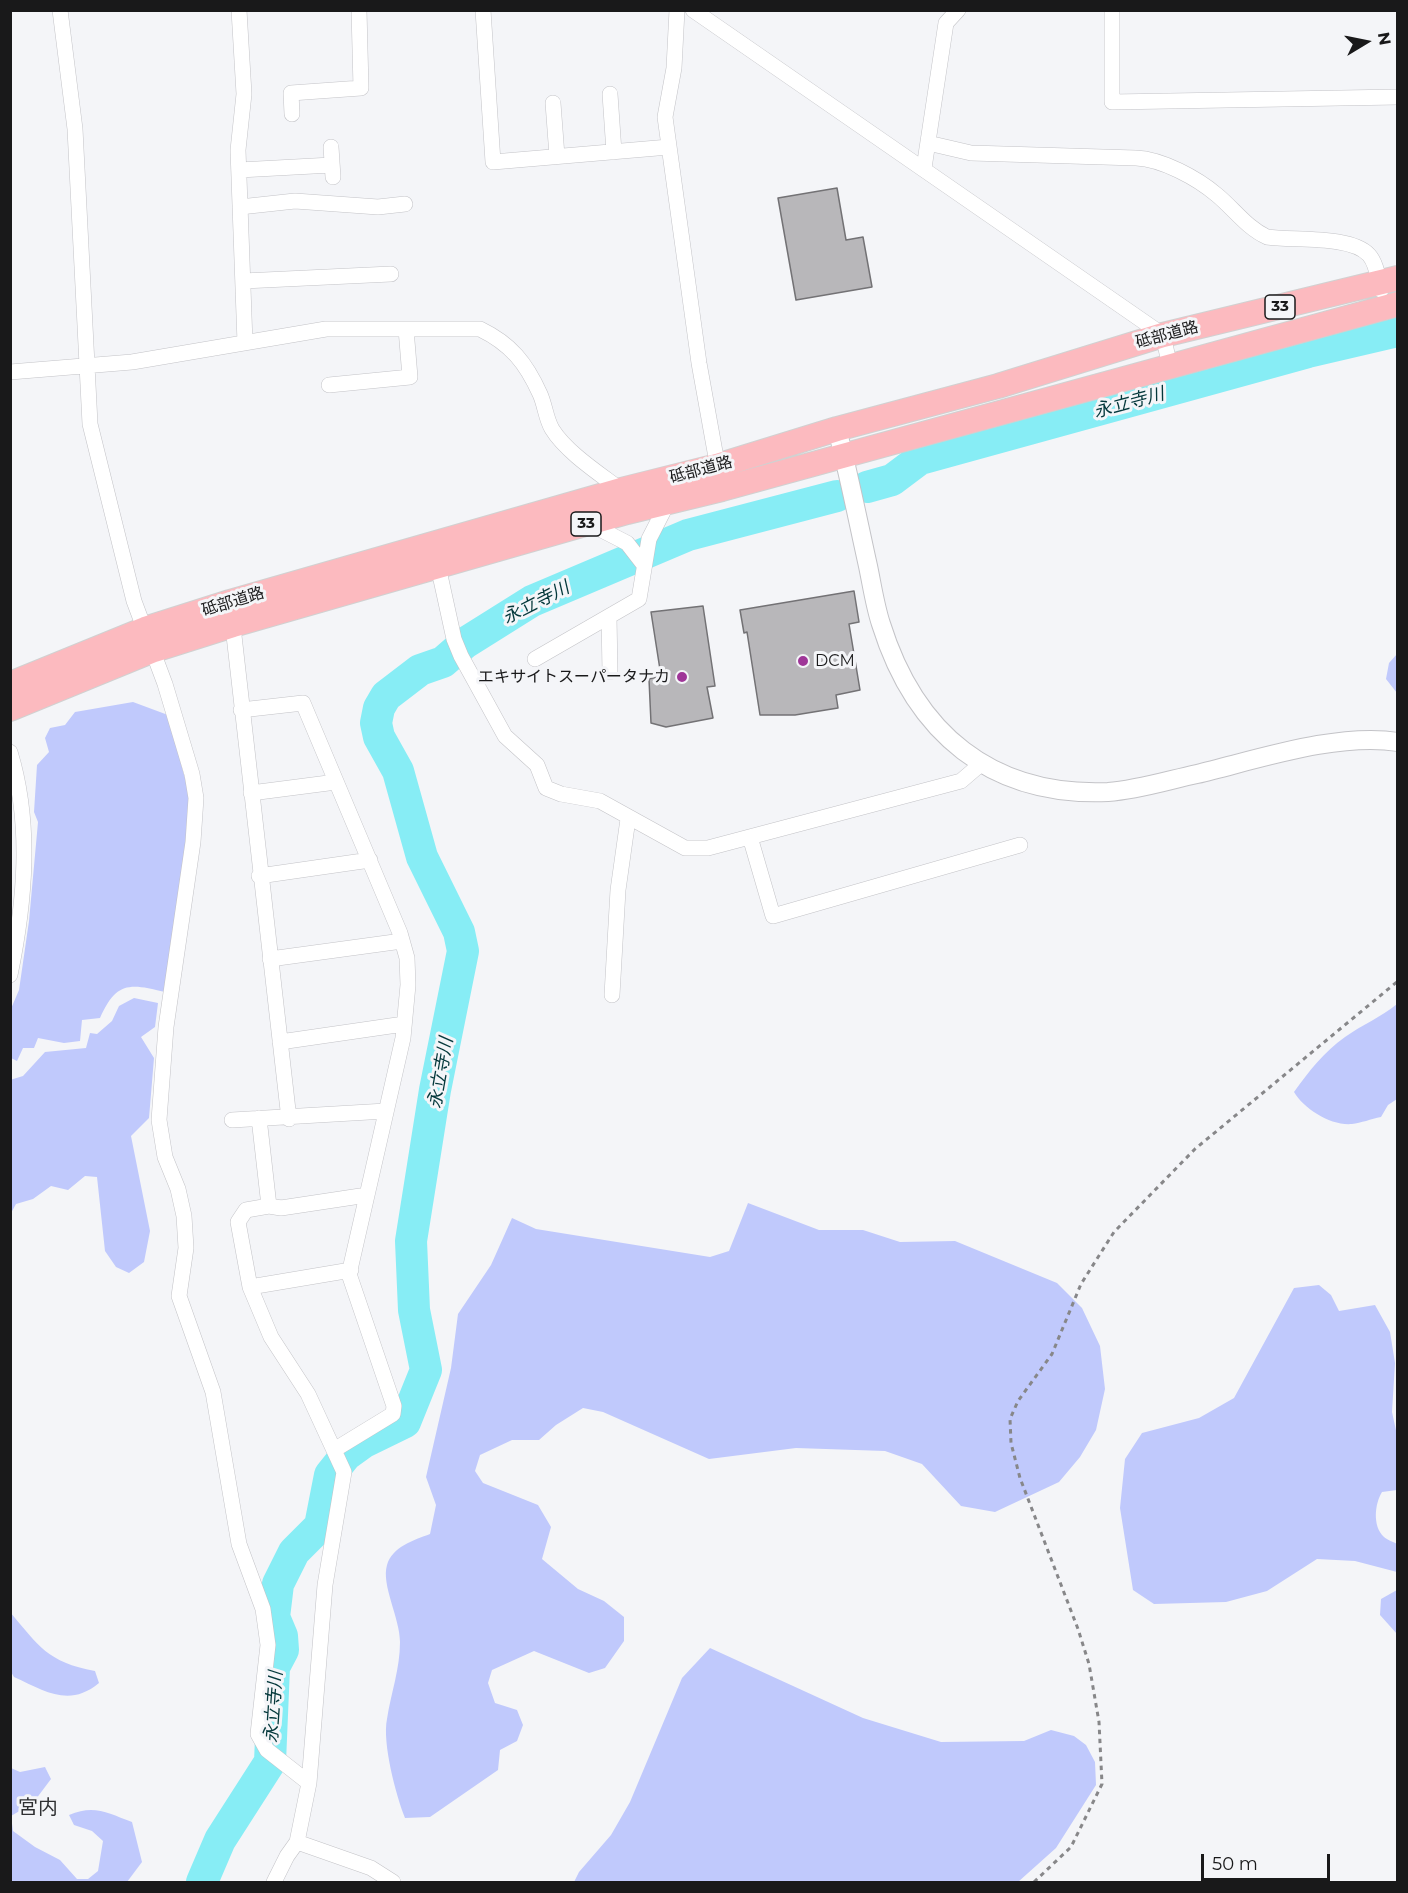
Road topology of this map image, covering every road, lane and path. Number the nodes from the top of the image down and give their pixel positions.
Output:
1 (60, 10) edge
2 (239, 10) edge
3 (359, 10) edge
4 (483, 10) edge
5 (676, 10) edge
6 (693, 10) edge
7 (958, 10) edge
8 (1112, 10) edge
9 (610, 94) dead end
10 (1398, 97) edge
11 (553, 103) dead end
12 (292, 114) dead end
13 (928, 143) junction
14 (331, 147) dead end
15 (669, 147) junction
16 (614, 152) junction
17 (557, 156) junction
18 (924, 168) junction
19 (239, 170) junction
20 (405, 204) dead end
21 (240, 207) junction
22 (391, 274) dead end
23 (1388, 280) edge
24 (243, 281) junction
25 (1391, 306) edge
26 (406, 328) junction
27 (1163, 335) junction
28 (245, 343) junction
29 (86, 367) junction
30 (1170, 367) junction
31 (10, 372) edge
32 (329, 385) dead end
33 (837, 429) junction
34 (844, 454) junction
35 (720, 478) junction
36 (624, 501) junction
37 (668, 502) junction
38 (588, 524) junction
39 (644, 565) junction
40 (438, 566) junction
41 (232, 613) junction
42 (609, 617) junction
43 (150, 640) junction
44 (535, 659) dead end
45 (610, 672) dead end
46 (10, 684) edge
47 (10, 709) edge
48 (241, 710) junction
49 (1398, 742) edge
50 (10, 752) edge
51 (982, 763) junction
52 (336, 782) junction
53 (251, 793) junction
54 (628, 819) junction
55 (750, 837) junction
56 (1020, 846) dead end
57 (370, 860) junction
58 (260, 876) junction
59 (402, 941) junction
60 (270, 959) junction
61 (10, 975) edge
62 (1398, 981) edge
63 (612, 995) dead end
64 (404, 1024) junction
65 (280, 1041) junction
66 (386, 1112) junction
67 (259, 1118) junction
68 (289, 1119) junction
69 (232, 1120) dead end
70 (368, 1195) junction
71 (269, 1206) junction
72 (351, 1269) junction
73 (250, 1287) junction
74 (336, 1453) junction
75 (309, 1783) junction
76 (297, 1842) junction
77 (274, 1882) edge
78 (393, 1882) edge
79 (1034, 1882) edge

1 - 29 street
2 - 19 street
3 - 12 street
4 - 17 street
5 - 15 street
6 - 18 street
7 - 13 street
8 - 10 street
9 - 16 street
11 - 17 street
13 - 18 street
13 - 23 street
14 - 19 street
15 - 16 street
15 - 35 street
16 - 17 street
18 - 27 street
19 - 21 street
20 - 21 street
21 - 24 street
22 - 24 street
23 - 25 street
23 - 27 highway, 砥部道路 / 33
24 - 28 street
25 - 30 highway, 砥部道路 / 33
26 - 28 street
26 - 32 street
26 - 36 street
27 - 30 street
27 - 33 highway, 砥部道路 / 33
28 - 29 street
29 - 31 street
29 - 43 street
30 - 34 highway, 砥部道路 / 33
33 - 34 street
33 - 35 highway, 砥部道路 / 33
34 - 35 highway, 砥部道路 / 33
34 - 51 street
35 - 36 highway, 砥部道路 / 33
35 - 37 highway, 砥部道路 / 33
36 - 37 highway, 砥部道路 / 33
36 - 38 highway, 砥部道路 / 33
36 - 41 highway, 砥部道路 / 33
37 - 39 street
38 - 39 street
38 - 40 highway, 砥部道路 / 33
39 - 42 street
40 - 41 highway, 砥部道路 / 33
40 - 54 street
41 - 43 highway, 砥部道路 / 33
41 - 48 street
42 - 44 street
42 - 45 street
43 - 46 highway, 砥部道路 / 33
43 - 47 highway, 砥部道路 / 33
43 - 75 street
48 - 52 street
48 - 53 street
49 - 51 street
50 - 61 street
51 - 55 street
52 - 53 street
52 - 57 street
53 - 58 street
54 - 55 street
54 - 63 street
55 - 56 street
57 - 58 street
57 - 59 street
58 - 60 street
59 - 60 street
59 - 64 street
60 - 65 street
62 - 79 path
64 - 65 street
64 - 66 street
65 - 68 street
66 - 68 street
66 - 70 street
67 - 68 street
67 - 69 street
67 - 71 street
70 - 71 street
70 - 72 street
71 - 73 street
72 - 73 street
72 - 74 street
73 - 74 street
74 - 75 street
75 - 76 street
76 - 77 street
76 - 78 street

